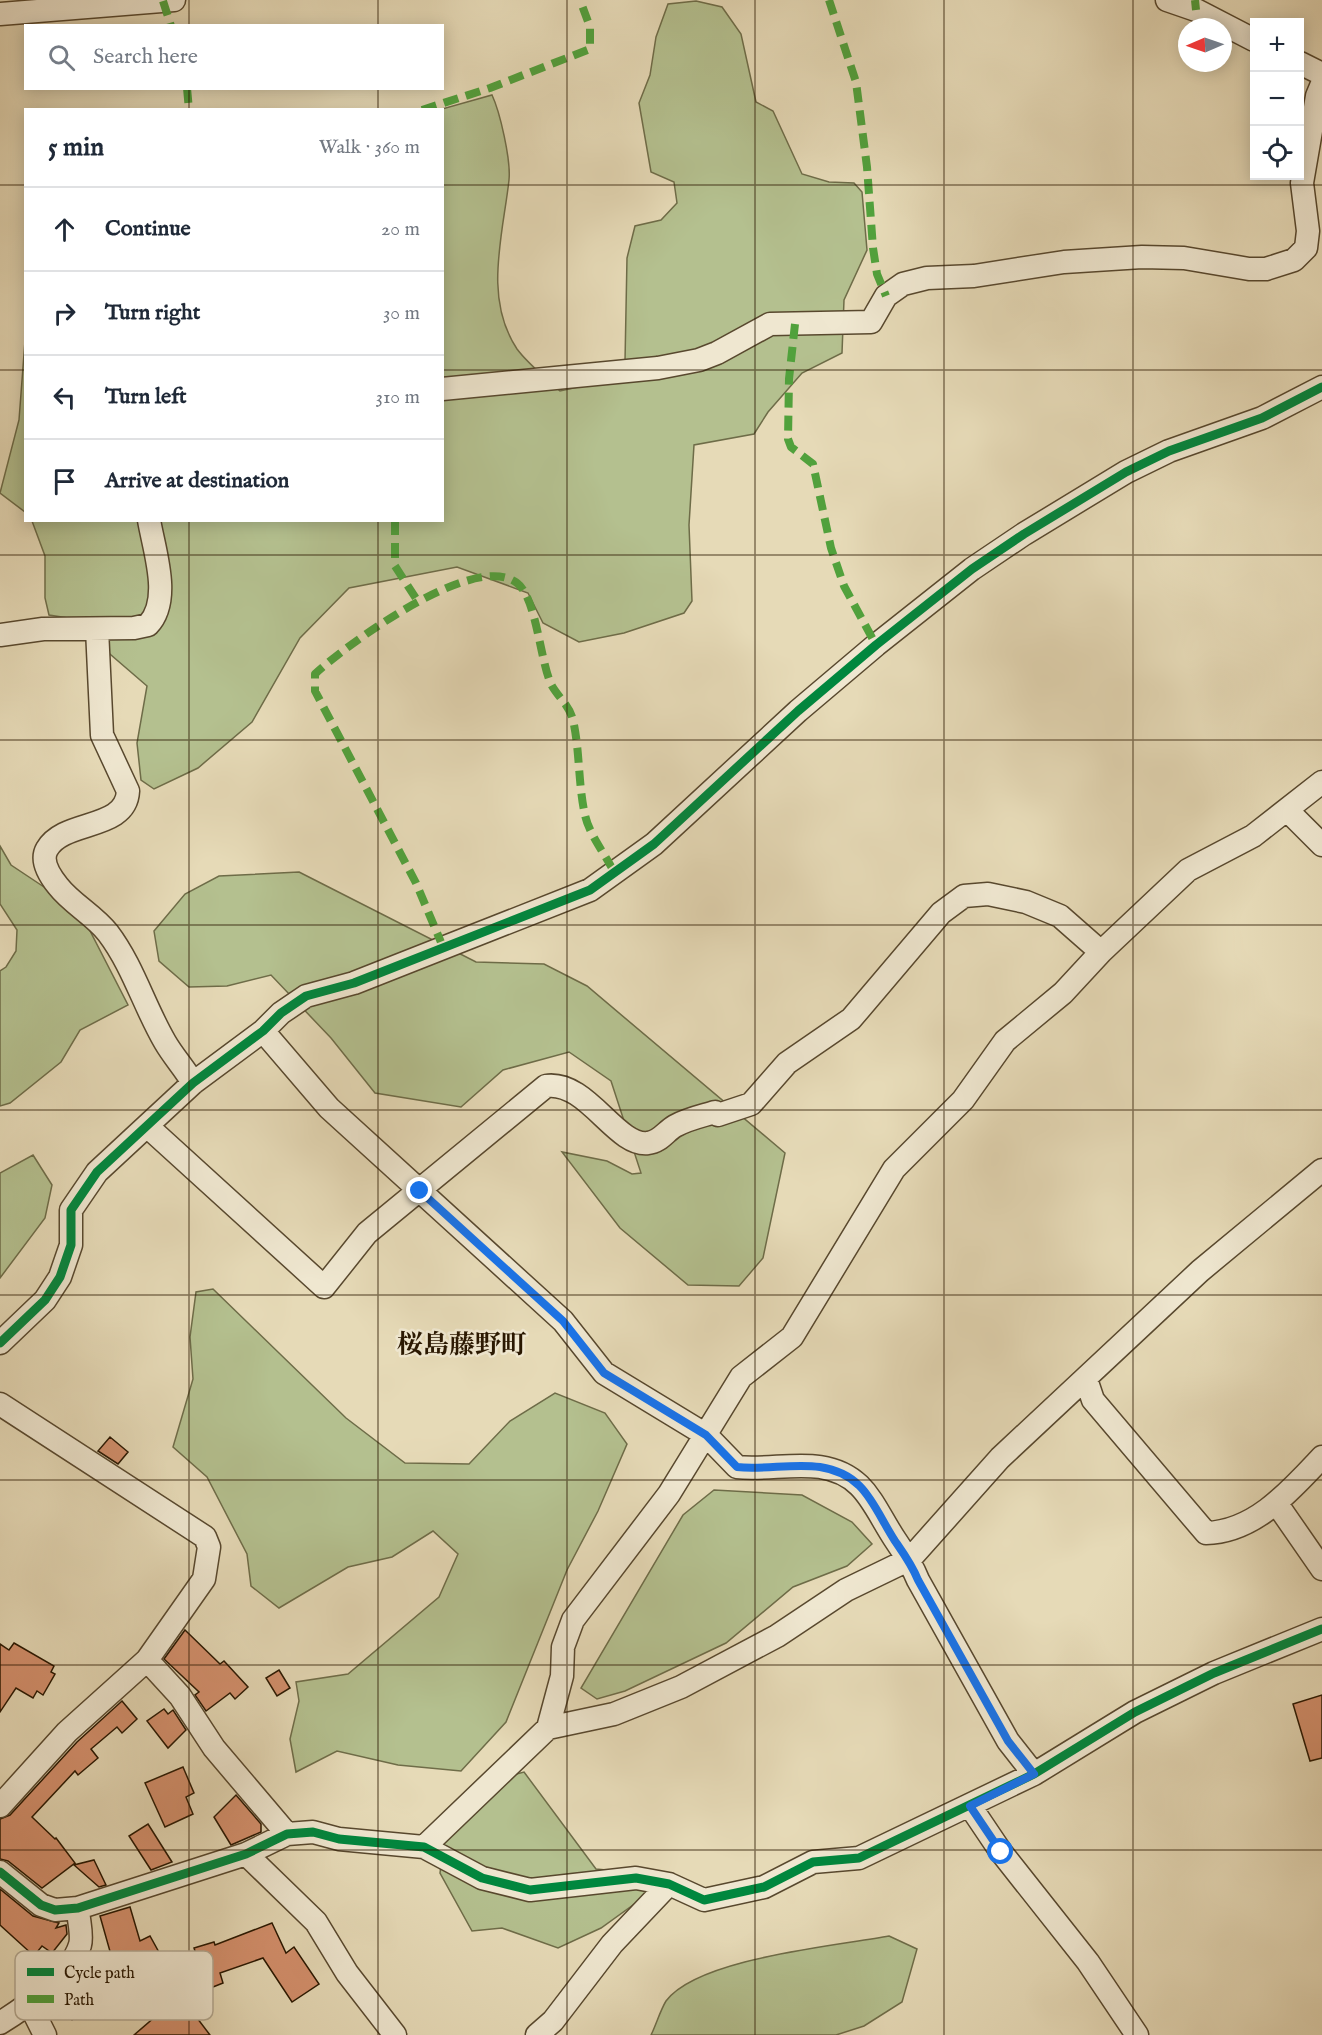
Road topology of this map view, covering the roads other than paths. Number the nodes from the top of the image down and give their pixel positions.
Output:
1 (174, 0) edge
2 (1167, 0) edge
3 (0, 14) edge
4 (1250, 38) edge
5 (1304, 65) edge
6 (1322, 74) edge
7 (1322, 84) edge
8 (1322, 387) edge
9 (444, 389) edge
10 (148, 522) edge
11 (97, 629) junction
12 (0, 635) edge
13 (1322, 782) edge
14 (1287, 810) junction
15 (1322, 845) edge
16 (1101, 952) junction
17 (263, 1031) junction
18 (193, 1083) junction
19 (147, 1126) junction
20 (1322, 1170) edge
21 (420, 1191) junction
22 (0, 1343) edge
23 (1086, 1379) junction
24 (0, 1404) edge
25 (706, 1435) junction
26 (1322, 1457) edge
27 (1277, 1504) junction
28 (910, 1559) junction
29 (1322, 1569) edge
30 (1322, 1629) edge
31 (147, 1660) junction
32 (548, 1728) junction
33 (1034, 1774) junction
34 (0, 1806) edge
35 (970, 1806) junction
36 (287, 1834) junction
37 (424, 1847) junction
38 (246, 1854) junction
39 (0, 1872) edge
40 (669, 1884) junction
41 (78, 1908) junction
42 (77, 1951) edge
43 (15, 2014) edge
44 (38, 2020) edge
45 (0, 2023) edge
46 (45, 2035) edge
47 (394, 2035) edge
48 (537, 2035) edge
49 (1137, 2035) edge

1 - 3 street
2 - 4 street
5 - 6 street
7 - 9 street
8 - 17 street
10 - 11 street
11 - 12 street
11 - 18 street
13 - 14 street
14 - 15 street
14 - 16 street
16 - 21 street
16 - 25 street
17 - 18 street
17 - 21 street
18 - 19 street
19 - 21 street
19 - 22 street
20 - 23 street
21 - 25 street
23 - 27 street
23 - 28 street
24 - 31 street
25 - 28 street
25 - 32 street
26 - 27 street
27 - 29 street
28 - 32 street
28 - 33 street
30 - 33 street
31 - 34 street
31 - 36 street
32 - 37 street
33 - 35 street
35 - 40 street
35 - 49 street
36 - 37 street
36 - 38 street
37 - 40 street
38 - 41 street
38 - 47 street
39 - 41 street
40 - 48 street
41 - 42 street
43 - 45 street
44 - 46 street

